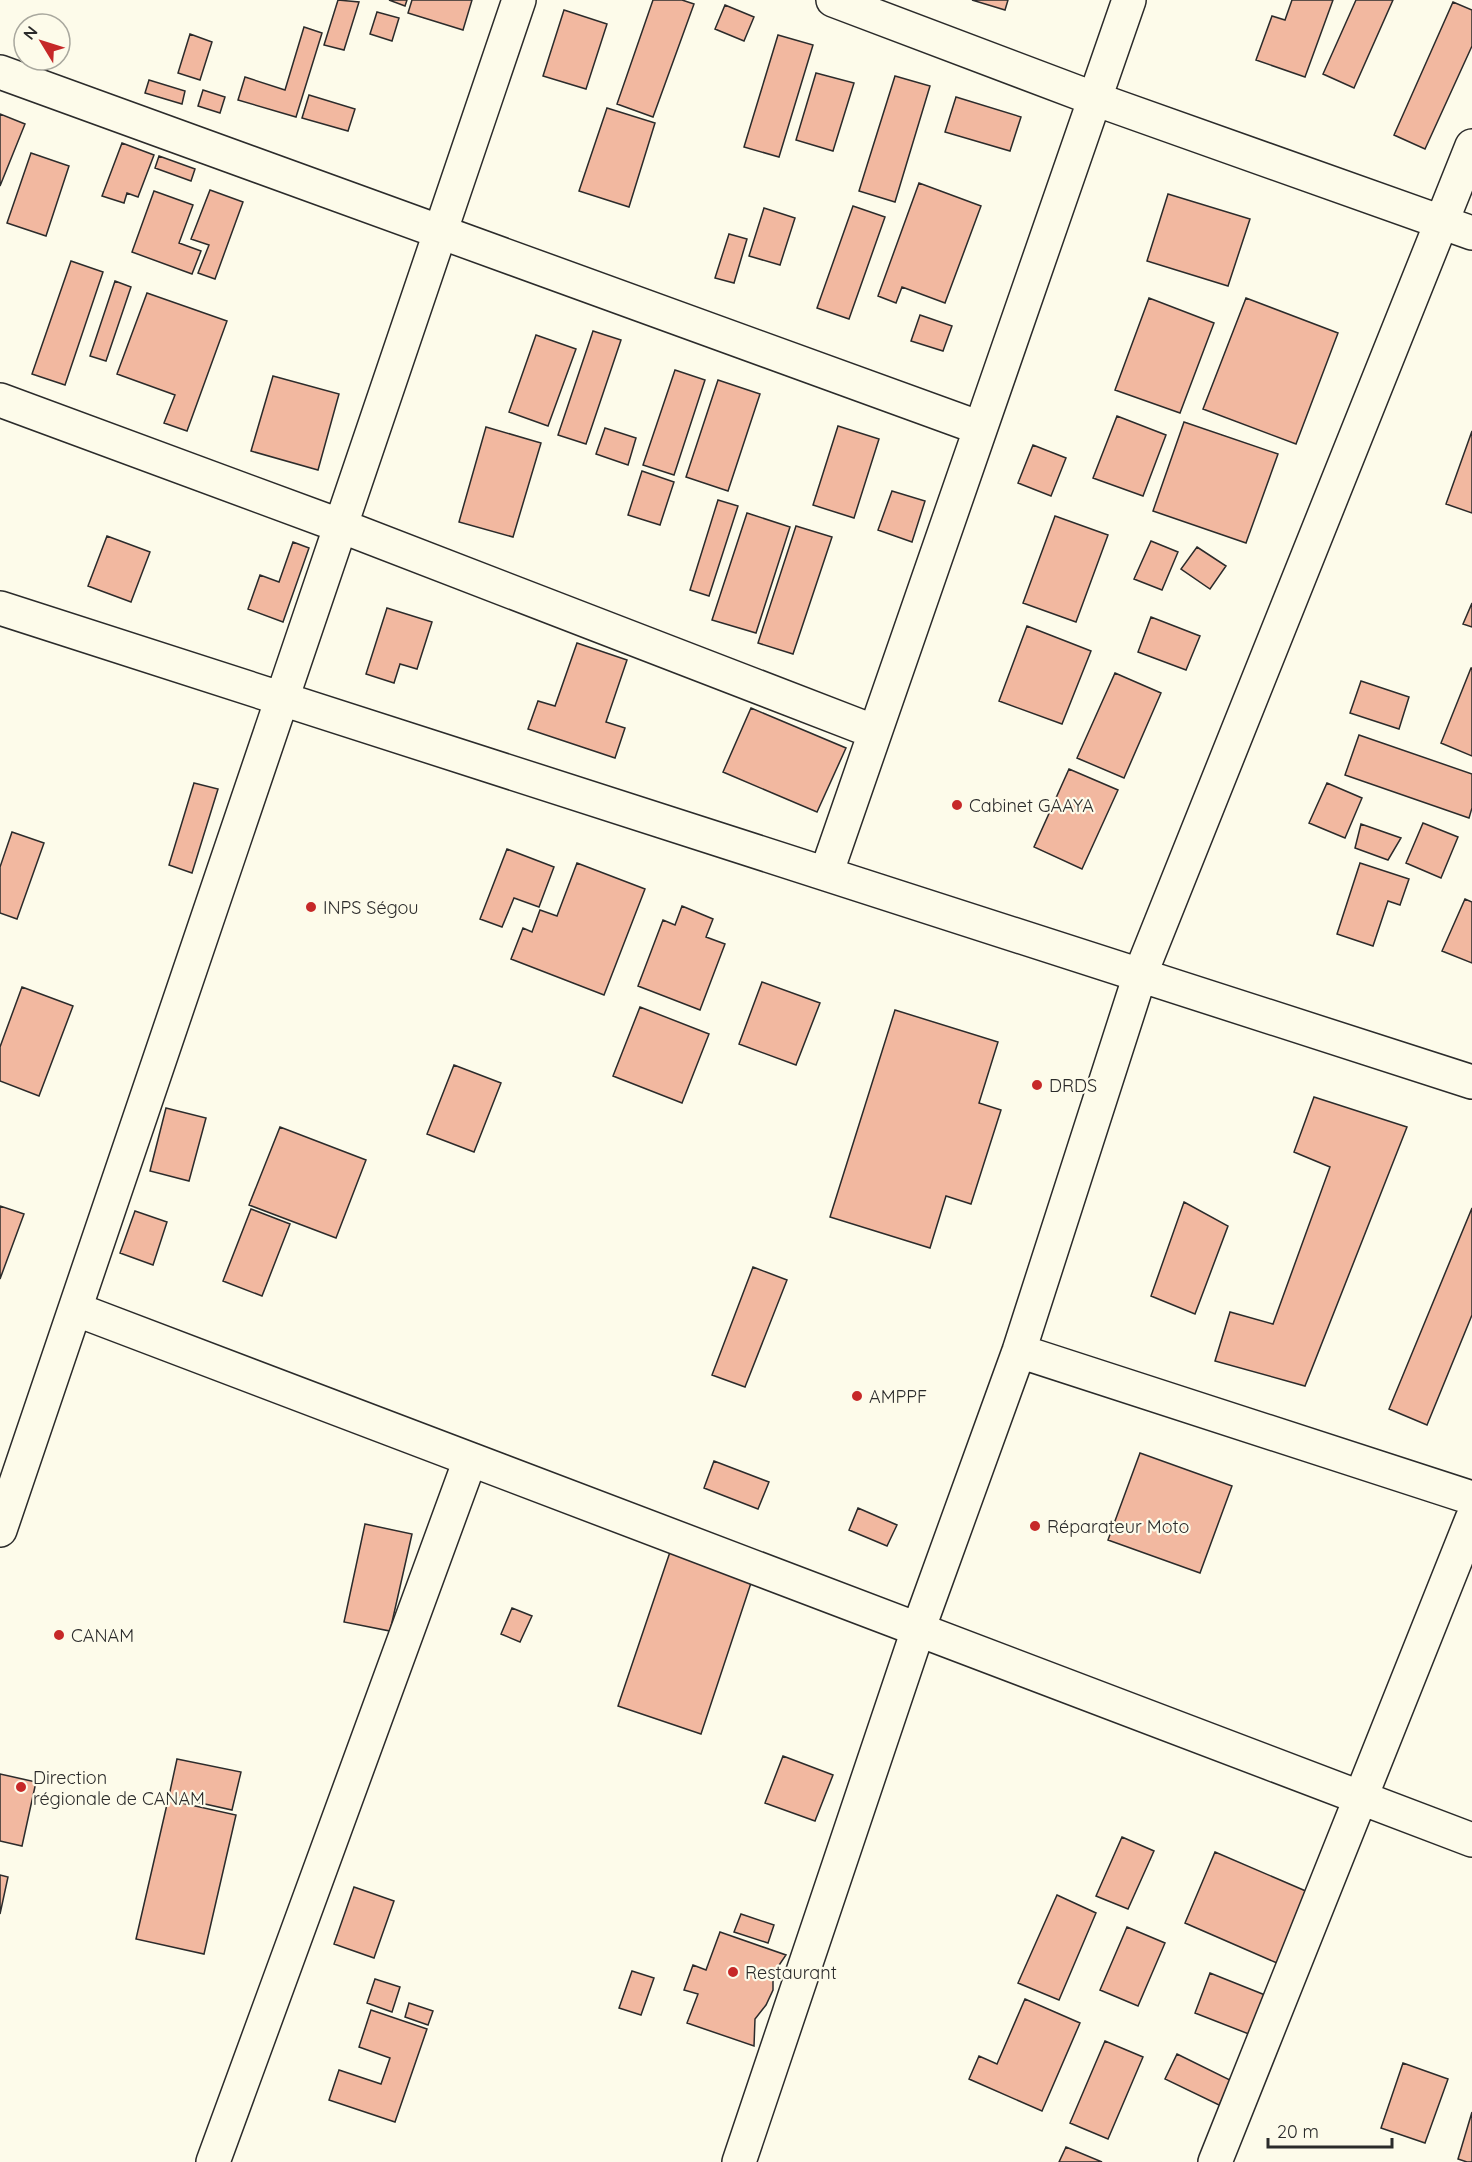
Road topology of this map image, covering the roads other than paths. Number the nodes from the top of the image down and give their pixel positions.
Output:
1 (519, 0) edge
2 (833, 0) edge
3 (1129, 0) edge
4 (0, 72) edge
5 (1095, 99) junction
6 (1472, 146) edge
7 (1457, 227) edge
8 (441, 231) junction
9 (0, 400) edge
10 (980, 428) junction
11 (341, 526) junction
12 (0, 608) edge
13 (282, 699) junction
14 (875, 732) junction
15 (826, 874) junction
16 (1140, 975) junction
17 (1472, 1082) edge
18 (75, 1309) junction
19 (1019, 1351) junction
20 (470, 1460) junction
21 (1472, 1498) edge
22 (1472, 1519) edge
23 (0, 1530) edge
24 (918, 1630) junction
25 (1361, 1798) junction
26 (1472, 1840) edge
27 (213, 2162) edge
28 (739, 2162) edge
29 (1215, 2162) edge

1 - 8 street
2 - 5 street
3 - 5 street
4 - 8 street
5 - 7 street
5 - 10 street
6 - 7 street
7 - 16 street
8 - 10 street
8 - 11 street
9 - 11 street
10 - 14 street
11 - 13 street
11 - 14 street
12 - 13 street
13 - 15 street
13 - 18 street
14 - 15 street
15 - 16 street
16 - 17 street
16 - 19 street
18 - 20 street
18 - 23 street
19 - 21 street
19 - 24 street
20 - 24 street
20 - 27 street
22 - 25 street
24 - 25 street
24 - 28 street
25 - 26 street
25 - 29 street

